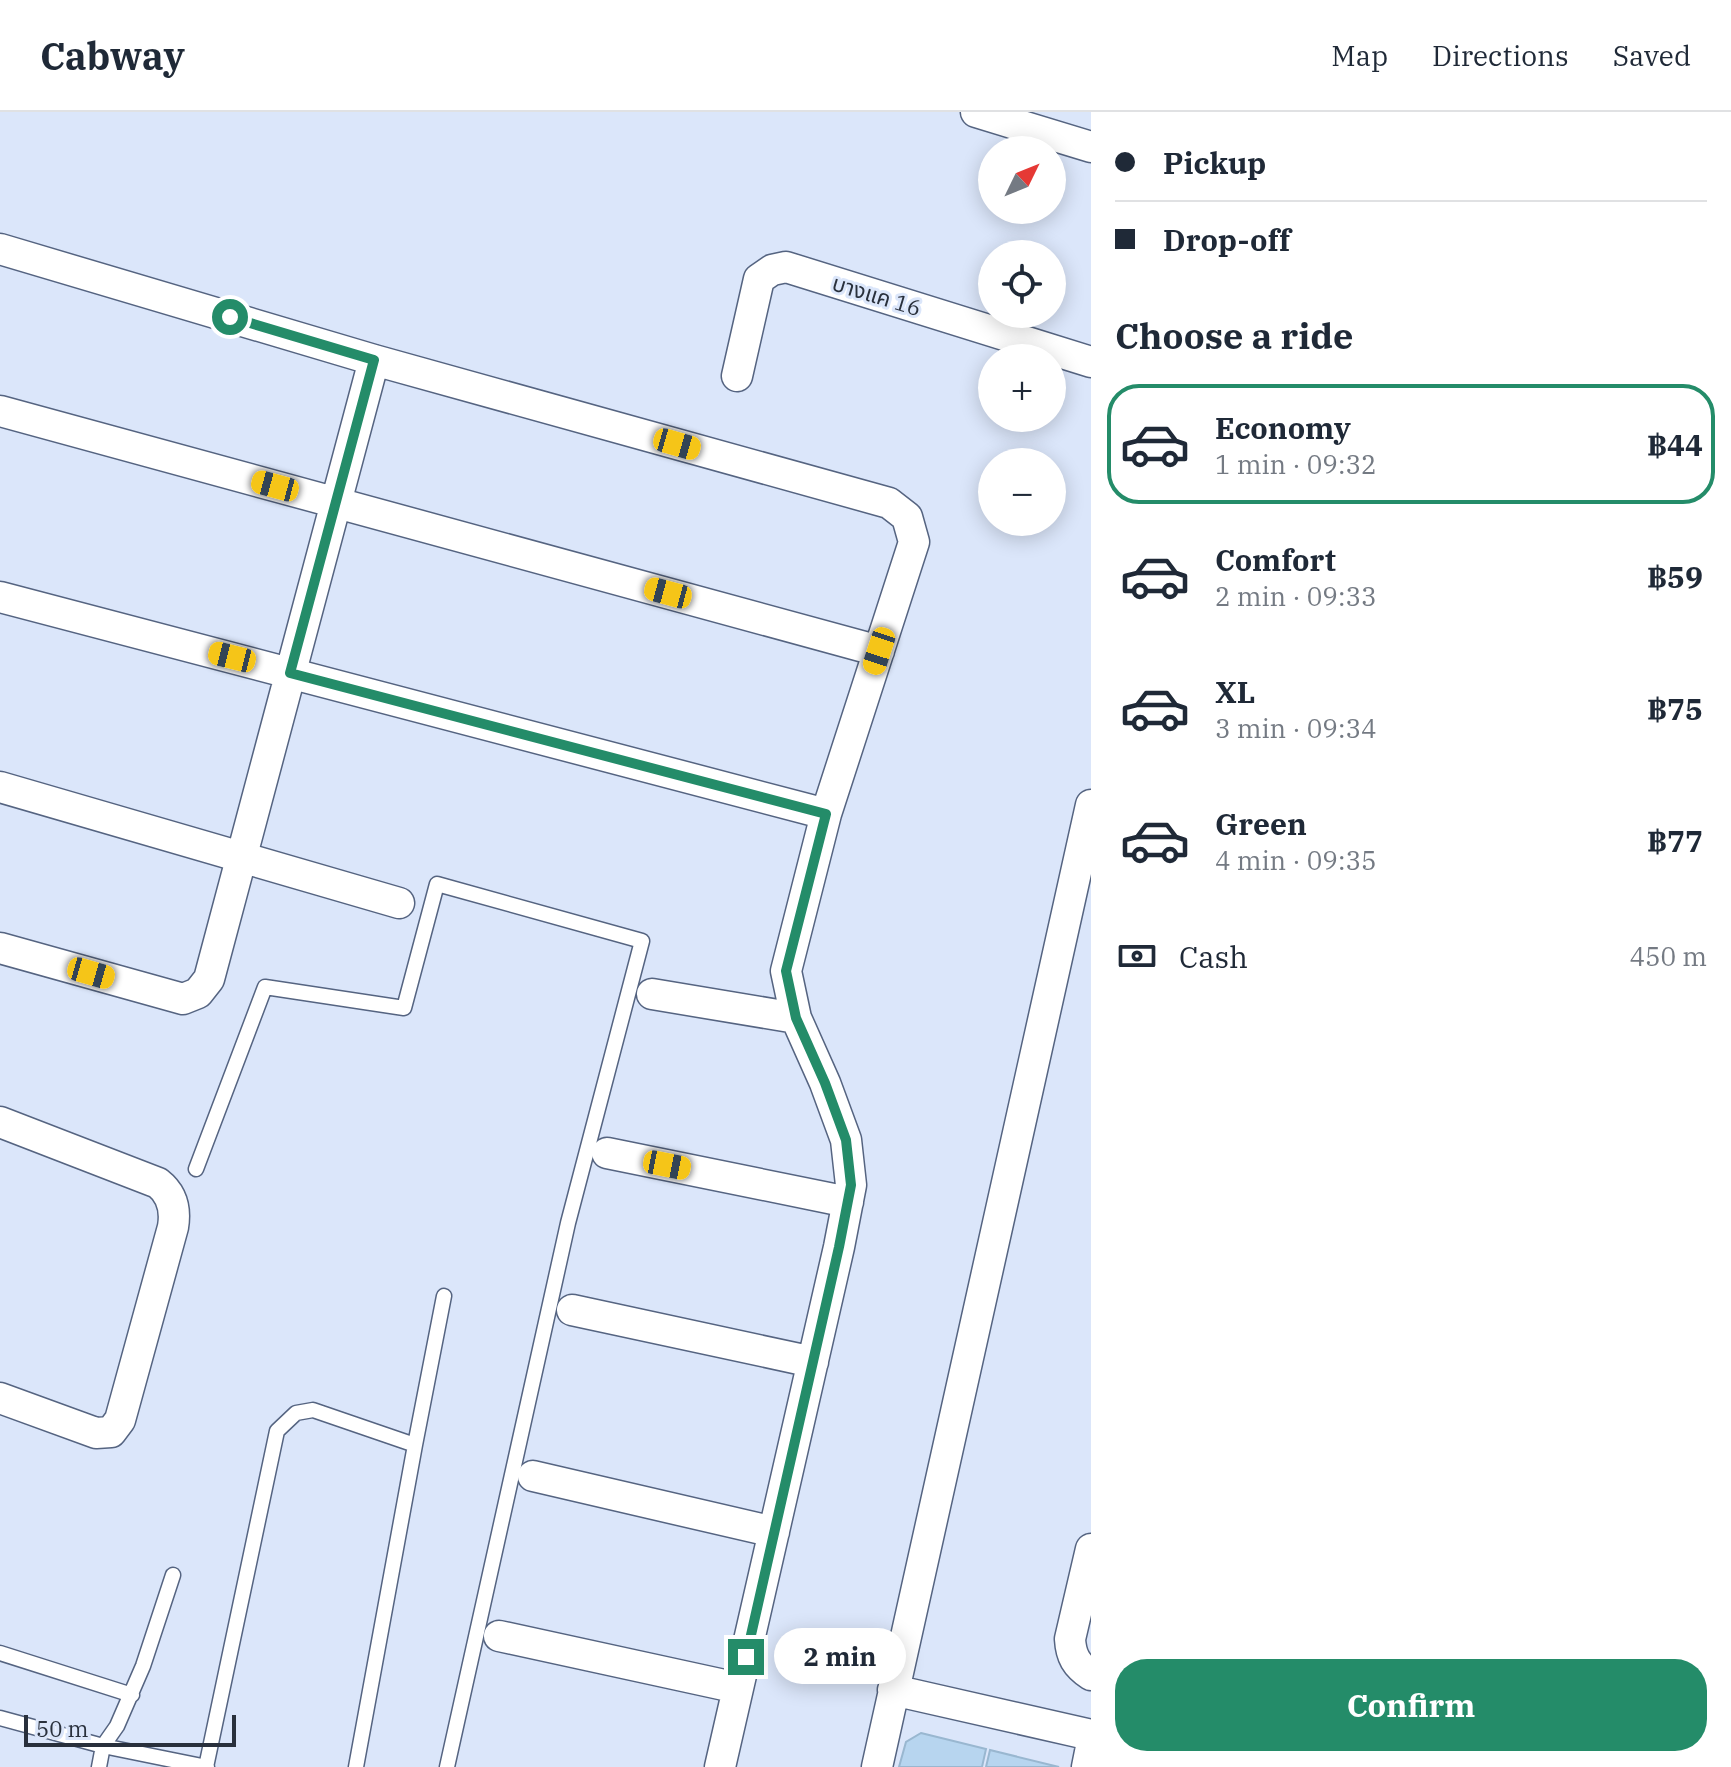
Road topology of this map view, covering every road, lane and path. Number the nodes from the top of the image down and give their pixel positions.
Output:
1 (976, 112) edge
2 (1091, 147) edge
3 (0, 249) edge
4 (374, 360) junction
5 (1091, 362) edge
6 (737, 376) dead end
7 (0, 411) edge
8 (336, 503) junction
9 (0, 597) edge
10 (879, 651) junction
11 (290, 673) junction
12 (0, 787) edge
13 (1091, 805) edge
14 (826, 814) junction
15 (240, 857) junction
16 (399, 903) dead end
17 (0, 948) edge
18 (652, 994) dead end
19 (796, 1018) junction
20 (0, 1122) edge
21 (607, 1153) dead end
22 (196, 1169) dead end
23 (848, 1202) junction
24 (444, 1296) dead end
25 (572, 1310) dead end
26 (813, 1362) junction
27 (0, 1398) edge
28 (415, 1445) junction
29 (533, 1476) dead end
30 (774, 1532) junction
31 (1091, 1549) edge
32 (173, 1575) dead end
33 (499, 1636) dead end
34 (0, 1653) edge
35 (1091, 1675) edge
36 (738, 1688) junction
37 (893, 1690) junction
38 (132, 1695) junction
39 (0, 1718) edge
40 (1091, 1735) edge
41 (103, 1746) junction
42 (1091, 1747) edge
43 (99, 1767) edge
44 (207, 1767) edge
45 (356, 1767) edge
46 (447, 1767) edge
47 (720, 1767) edge
48 (877, 1767) edge
49 (1087, 1767) edge

1 - 2 street
3 - 4 street
4 - 8 street
4 - 10 street
5 - 6 street, บางแค 16
7 - 8 street
8 - 10 street
8 - 11 street
9 - 11 street
10 - 14 street
11 - 14 street
11 - 15 street
12 - 15 street
13 - 37 street
14 - 19 street
15 - 16 street
15 - 17 street
18 - 19 street
19 - 23 street
20 - 27 street
21 - 23 street
22 - 46 lane
23 - 26 street
24 - 28 lane
25 - 26 street
26 - 30 street
28 - 44 lane
28 - 45 lane
29 - 30 street
30 - 36 street
31 - 35 street
32 - 38 lane
33 - 36 street
34 - 38 lane
36 - 47 street
37 - 40 street
37 - 48 street
38 - 41 lane
39 - 41 lane
41 - 43 lane
41 - 44 lane
42 - 49 street

